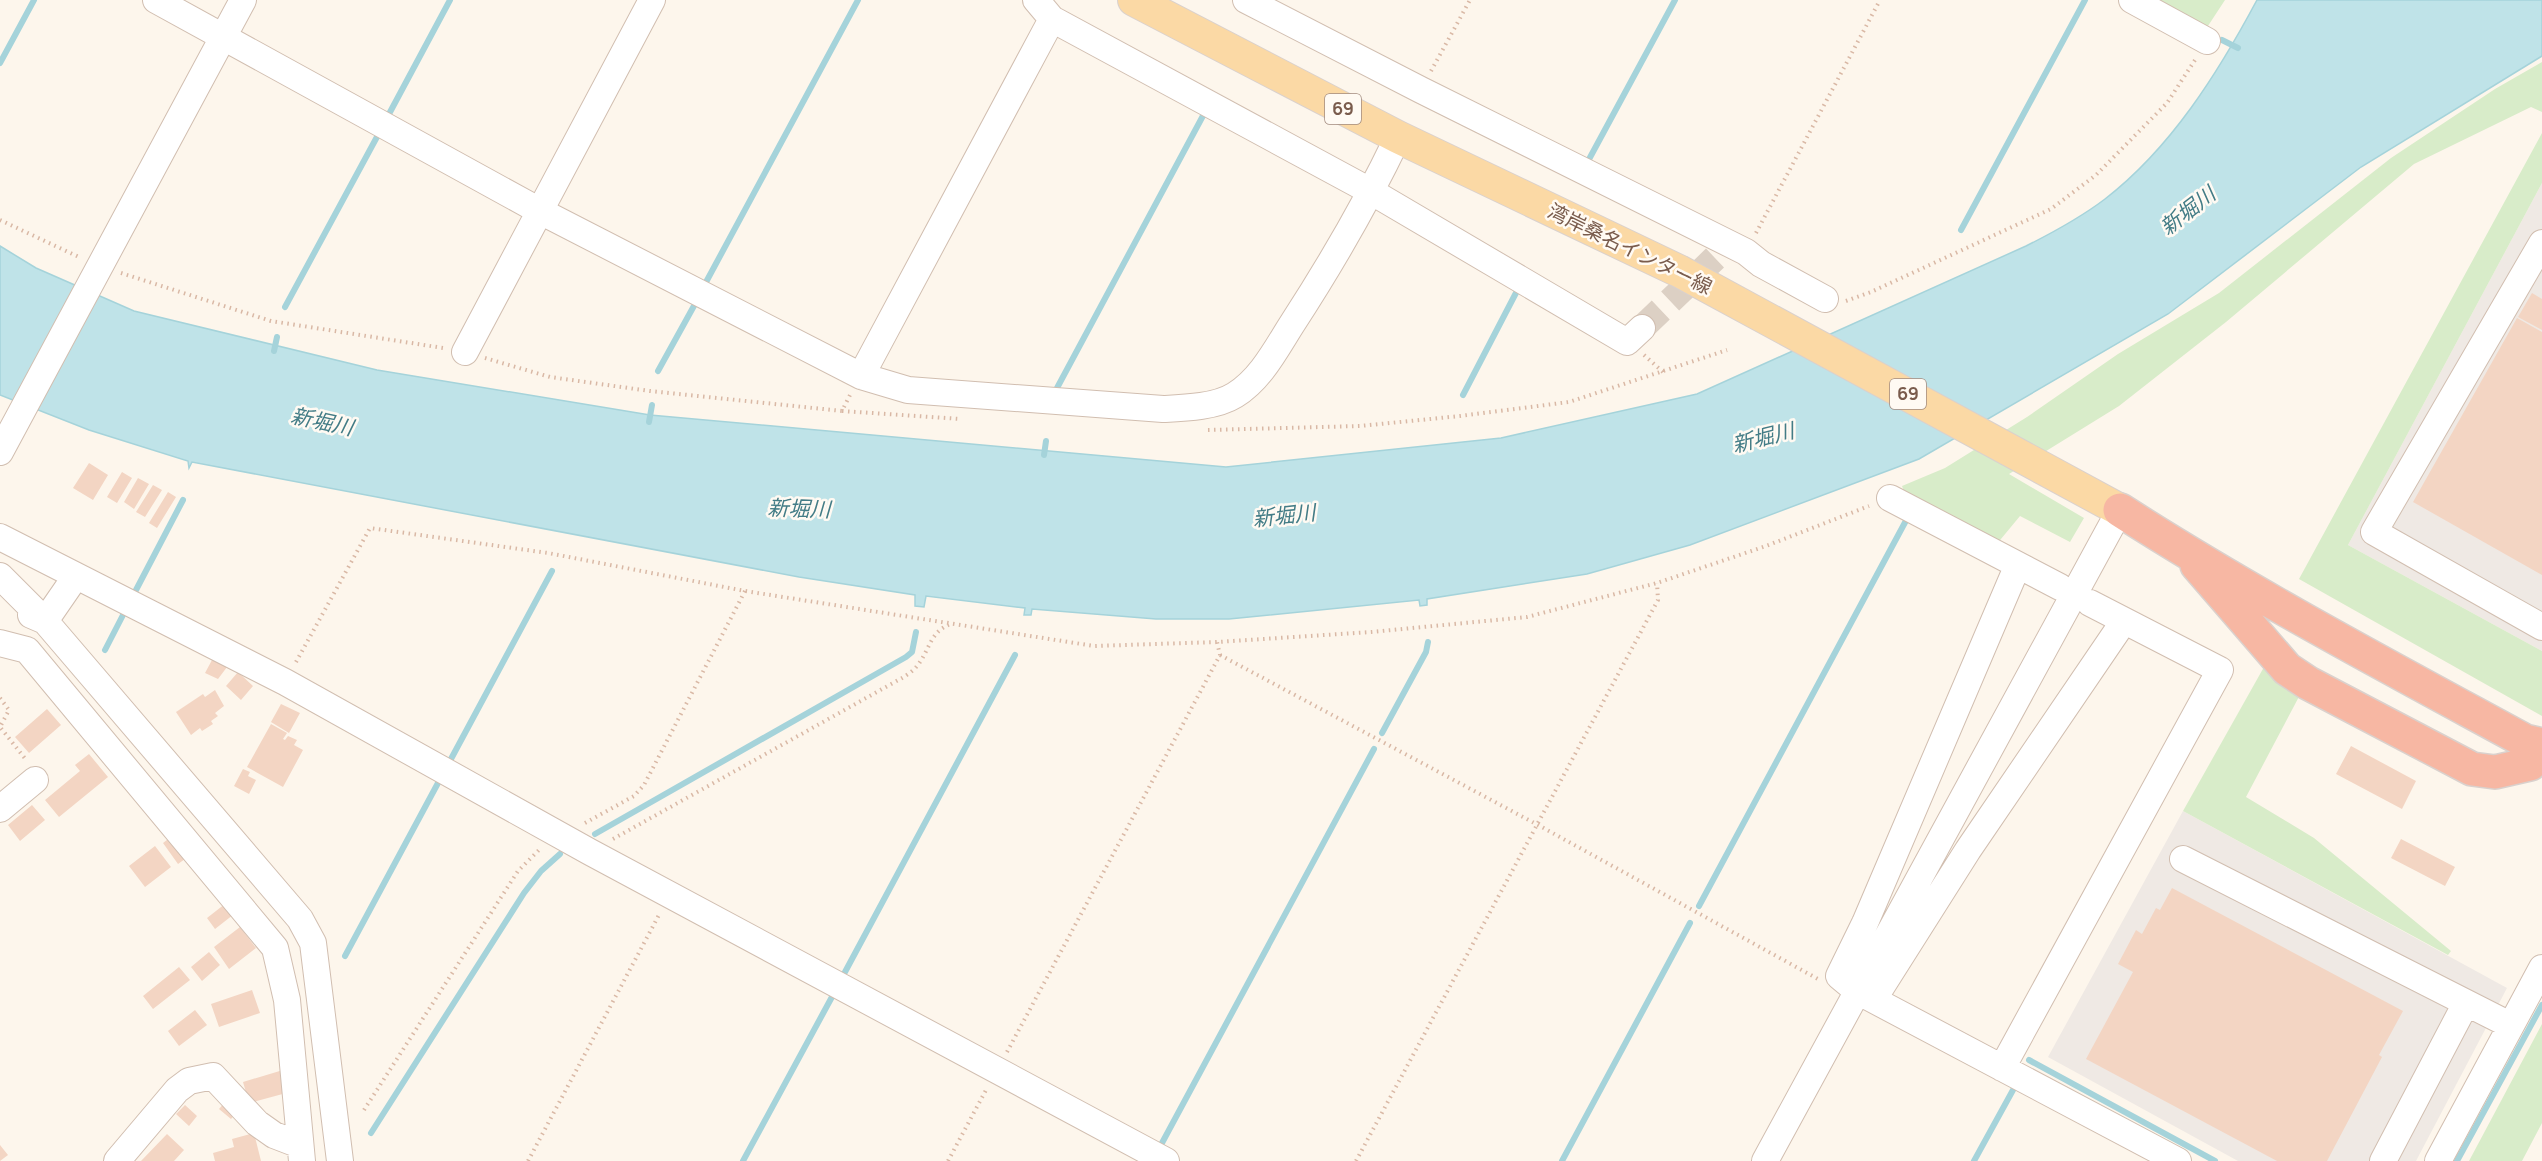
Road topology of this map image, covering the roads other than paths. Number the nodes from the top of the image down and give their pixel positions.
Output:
1 (156, 0) edge
2 (243, 0) edge
3 (652, 0) edge
4 (1134, 0) edge
5 (1246, 0) edge
6 (2132, 0) edge
7 (1044, 10) edge
8 (224, 37) junction
9 (2207, 41) road end
10 (1398, 137) junction
11 (1372, 192) junction
12 (538, 210) junction
13 (2542, 243) edge
14 (2535, 272) edge
15 (1825, 299) road end
16 (1642, 328) tunnel mouth
17 (465, 352) road end
18 (861, 376) junction
19 (5, 442) edge
20 (1890, 498) road end
21 (2120, 510) junction
22 (0, 537) edge
23 (2186, 552) junction
24 (2017, 567) junction
25 (0, 576) edge
26 (76, 576) junction
27 (2060, 587) dead end
28 (0, 596) edge
29 (2090, 603) dead end
30 (45, 621) junction
31 (2124, 621) junction
32 (2542, 627) edge
33 (0, 643) edge
34 (2539, 756) edge
35 (35, 780) road end
36 (0, 809) edge
37 (2183, 858) dead end
38 (2542, 968) edge
39 (1857, 991) junction
40 (2466, 1003) junction
41 (2510, 1025) junction
42 (2002, 1068) junction
43 (301, 1153) edge
44 (117, 1161) edge
45 (340, 1161) edge
46 (1166, 1161) edge
47 (1765, 1161) edge
48 (2178, 1161) edge
49 (2383, 1161) edge
50 (2438, 1161) edge

1 - 8 street
2 - 8 street
3 - 12 street
4 - 10 main road, 湾岸桑名インター線 / 69
5 - 15 street
6 - 9 street
7 - 11 street
7 - 18 street
8 - 12 street
8 - 19 street
10 - 11 street
10 - 21 main road, 湾岸桑名インター線 / 69
11 - 16 street
11 - 18 street
12 - 17 street
12 - 18 street
13 - 14 street
14 - 32 street
20 - 24 street
21 - 23 highway, 69
21 - 39 street
22 - 26 street
23 - 34 highway
23 - 34 highway
24 - 27 street
24 - 39 street
25 - 30 street
26 - 30 street
26 - 46 street
28 - 30 street
29 - 31 street
30 - 45 street
31 - 39 street
31 - 42 street
33 - 43 street
35 - 36 street
37 - 40 street
38 - 41 street
39 - 42 street
39 - 47 street
40 - 41 street
40 - 49 street
41 - 50 street
42 - 48 street
43 - 44 street

